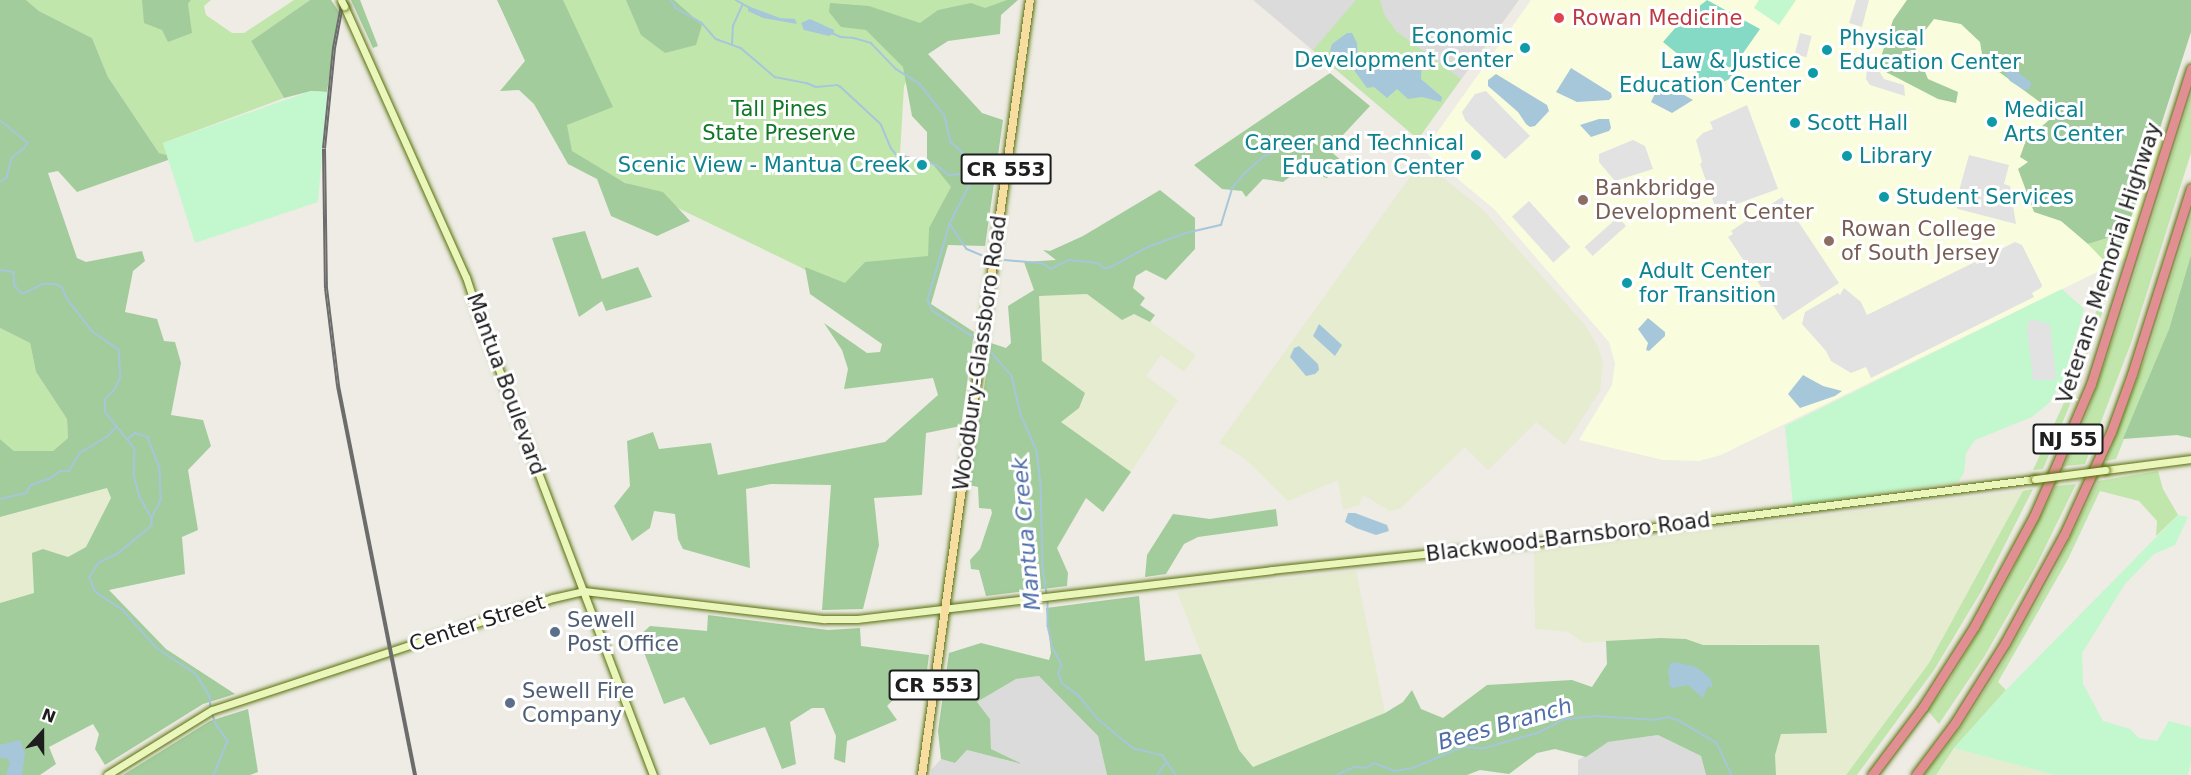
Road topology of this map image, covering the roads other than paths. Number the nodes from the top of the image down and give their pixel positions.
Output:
1 (1030, 0) edge
2 (343, 3) edge
3 (2191, 68) edge
4 (2191, 188) edge
5 (2191, 459) edge
6 (584, 591) junction
7 (944, 610) junction
8 (107, 775) edge
9 (653, 775) edge
10 (922, 775) edge
11 (1872, 775) edge
12 (1916, 775) edge

1 - 7 main road, Woodbury-Glassboro Road / CR 553
2 - 6 main road, Mantua Boulevard
3 - 11 highway, Veterans Memorial Highway / NJ 55
4 - 12 highway, NJ 55
5 - 7 main road, Blackwood-Barnsboro Road, bridge
6 - 7 main road, Center Street
6 - 8 main road, Center Street
6 - 9 main road, Mantua Boulevard
7 - 10 main road, CR 553

